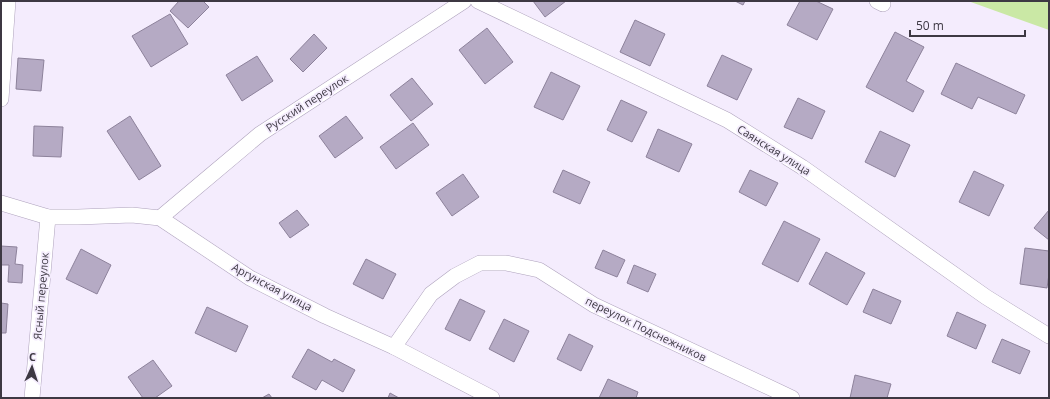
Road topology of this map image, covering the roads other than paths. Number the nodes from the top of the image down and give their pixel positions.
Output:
1 (8, 1) edge
2 (464, 1) edge
3 (478, 1) edge
4 (1, 100) edge
5 (1, 203) edge
6 (48, 217) junction
7 (160, 218) junction
8 (1049, 336) edge
9 (394, 348) junction
10 (32, 398) edge
11 (492, 398) edge
12 (792, 398) edge

1 - 4 street
2 - 7 street, Русский переулок
3 - 8 street, Саянская улица
5 - 6 street, Аргунская улица
6 - 7 street, Аргунская улица
6 - 10 street, Ясный переулок
7 - 9 street, Аргунская улица
9 - 11 street, Аргунская улица
9 - 12 street, переулок Подснежников

